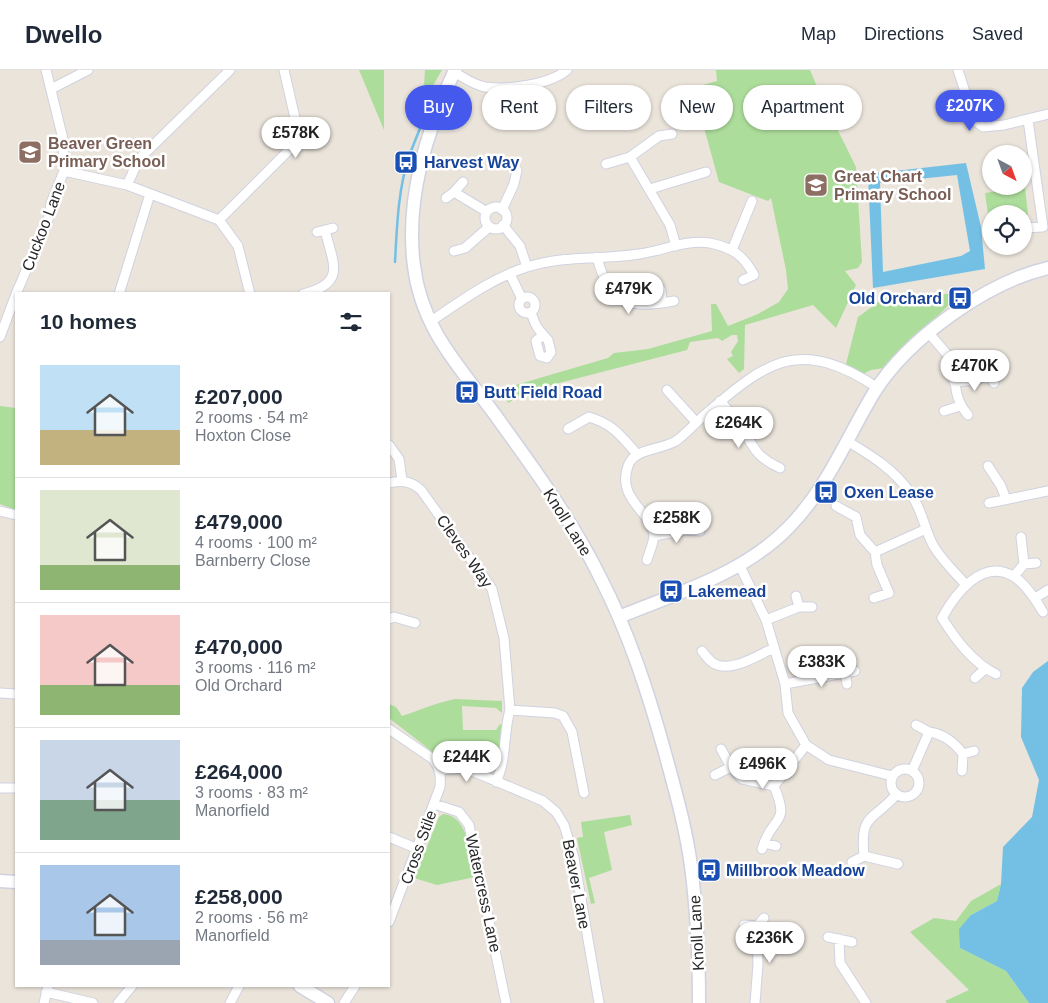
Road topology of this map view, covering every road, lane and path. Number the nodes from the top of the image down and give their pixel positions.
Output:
1 (46, 70) edge
2 (88, 70) edge
3 (230, 70) edge
4 (284, 70) edge
5 (567, 70) edge
6 (958, 70) edge
7 (455, 71) edge
8 (51, 89) junction
9 (1048, 114) edge
10 (1028, 120) junction
11 (672, 134) dead end
12 (630, 157) junction
13 (606, 164) dead end
14 (517, 170) dead end
15 (64, 171) junction
16 (706, 172) dead end
17 (463, 182) dead end
18 (127, 185) junction
19 (650, 189) junction
20 (454, 192) junction
21 (150, 194) junction
22 (446, 198) dead end
23 (752, 201) dead end
24 (502, 210) junction
25 (487, 212) junction
26 (219, 220) junction
27 (503, 225) junction
28 (489, 226) junction
29 (1032, 228) edge
30 (325, 230) dead end
31 (676, 246) junction
32 (732, 250) junction
33 (454, 251) dead end
34 (597, 258) junction
35 (527, 267) junction
36 (1048, 268) edge
37 (510, 274) junction
38 (743, 280) dead end
39 (661, 290) dead end
40 (17, 292) edge
41 (120, 292) edge
42 (250, 292) edge
43 (310, 292) edge
44 (15, 297) edge
45 (674, 301) dead end
46 (662, 303) junction
47 (431, 321) junction
48 (928, 332) junction
49 (542, 336) dead end
50 (0, 337) edge
51 (986, 363) dead end
52 (988, 374) junction
53 (954, 382) junction
54 (994, 382) dead end
55 (878, 388) junction
56 (667, 390) dead end
57 (720, 402) junction
58 (960, 406) junction
59 (944, 411) dead end
60 (968, 415) dead end
61 (696, 422) junction
62 (568, 429) dead end
63 (847, 441) junction
64 (390, 446) edge
65 (637, 454) junction
66 (988, 466) dead end
67 (780, 468) dead end
68 (402, 480) junction
69 (390, 482) edge
70 (1048, 491) edge
71 (1006, 499) junction
72 (988, 503) dead end
73 (836, 506) dead end
74 (0, 511) edge
75 (15, 515) edge
76 (686, 518) dead end
77 (687, 530) junction
78 (926, 530) junction
79 (700, 531) dead end
80 (654, 536) junction
81 (1021, 537) dead end
82 (876, 552) junction
83 (647, 560) dead end
84 (1036, 563) dead end
85 (739, 564) junction
86 (1024, 564) junction
87 (1014, 576) junction
88 (966, 585) junction
89 (1048, 590) edge
90 (796, 596) dead end
91 (874, 598) dead end
92 (1035, 598) junction
93 (799, 607) junction
94 (812, 607) dead end
95 (1043, 612) dead end
96 (619, 617) junction
97 (390, 618) edge
98 (766, 620) junction
99 (415, 623) dead end
100 (774, 648) junction
101 (702, 652) dead end
102 (985, 669) junction
103 (855, 671) dead end
104 (845, 672) junction
105 (996, 674) dead end
106 (975, 678) dead end
107 (785, 684) junction
108 (847, 684) dead end
109 (0, 693) edge
110 (15, 694) edge
111 (510, 710) junction
112 (916, 726) dead end
113 (390, 730) edge
114 (929, 732) junction
115 (806, 744) junction
116 (721, 749) dead end
117 (974, 751) dead end
118 (963, 754) junction
119 (731, 767) junction
120 (440, 770) junction
121 (912, 771) junction
122 (962, 771) dead end
123 (716, 775) dead end
124 (892, 776) junction
125 (496, 782) junction
126 (774, 786) junction
127 (0, 788) edge
128 (15, 788) edge
129 (584, 793) dead end
130 (896, 795) junction
131 (434, 804) junction
132 (390, 838) edge
133 (776, 846) dead end
134 (418, 849) junction
135 (864, 856) junction
136 (852, 862) dead end
137 (898, 864) dead end
138 (0, 880) edge
139 (15, 882) edge
140 (764, 918) dead end
141 (390, 919) edge
142 (744, 925) dead end
143 (758, 926) junction
144 (828, 937) dead end
145 (839, 939) junction
146 (852, 942) dead end
147 (131, 987) edge
148 (238, 987) edge
149 (302, 987) edge
150 (354, 987) edge
151 (47, 989) edge
152 (44, 1003) edge
153 (93, 1003) edge
154 (118, 1003) edge
155 (230, 1003) edge
156 (328, 1003) edge
157 (344, 1003) edge
158 (506, 1003) edge
159 (599, 1003) edge
160 (699, 1003) edge
161 (754, 1003) edge
162 (866, 1003) edge

1 - 8 street, Cuckoo Lane
2 - 8 street
3 - 18 street
4 - 26 street
5 - 7 street
6 - 10 street
7 - 47 street, Knoll Lane
8 - 15 street, Cuckoo Lane
9 - 10 street
10 - 29 street
11 - 12 street
12 - 13 street
12 - 19 street
14 - 24 street
15 - 18 street
15 - 40 street, Cuckoo Lane
16 - 19 street
17 - 20 street
18 - 21 street
19 - 31 street
20 - 22 street
20 - 25 street
21 - 26 street
21 - 41 street
23 - 32 street
24 - 25 street
24 - 27 street
25 - 28 street
26 - 42 street
27 - 28 street
27 - 35 street
28 - 33 street
30 - 43 street
31 - 32 street
31 - 34 street
32 - 38 street
34 - 35 street
34 - 46 street
35 - 37 street
36 - 48 street
37 - 47 street
37 - 49 street
39 - 46 street
44 - 50 street, Cuckoo Lane
45 - 46 street
47 - 96 street, Knoll Lane
48 - 53 street
48 - 55 street
51 - 52 street
52 - 53 street
52 - 54 street
53 - 58 street
55 - 57 street
55 - 63 street
56 - 61 street
57 - 61 street
57 - 67 street
58 - 59 street
58 - 60 street
61 - 65 street
62 - 65 street
63 - 78 street
63 - 85 street
64 - 68 street
65 - 80 street
66 - 71 street
68 - 69 street
68 - 111 street, Cleves Way
70 - 71 street
71 - 72 street
73 - 82 street
74 - 75 street
76 - 77 street
77 - 79 street
77 - 80 street
78 - 82 street
78 - 88 street
80 - 83 street
81 - 86 street
82 - 91 street
84 - 86 street
85 - 96 street
85 - 98 street
86 - 87 street
87 - 88 street
87 - 92 street
88 - 102 street
89 - 92 street
90 - 93 street
92 - 95 street
93 - 94 street
93 - 98 street
96 - 160 street, Knoll Lane
97 - 99 street
98 - 100 street
100 - 101 street
100 - 107 street
102 - 105 street
102 - 106 street
103 - 104 street
104 - 107 street
104 - 108 street
107 - 115 street
109 - 110 street
111 - 125 street, Cleves Way
111 - 129 street
112 - 114 street
113 - 120 street
114 - 118 street
114 - 121 street
115 - 124 street
115 - 126 street
116 - 119 street
117 - 118 street
118 - 122 street
119 - 123 street
119 - 126 street
120 - 125 street, Beaver Lane
120 - 131 street, Cross Stile
121 - 124 street
121 - 130 street
124 - 130 street
125 - 159 street, Beaver Lane
126 - 133 street
127 - 128 street
130 - 135 street
131 - 134 street, Cross Stile
131 - 158 street, Watercress Lane
132 - 134 street
134 - 141 street, Cross Stile
135 - 136 street
135 - 137 street
138 - 139 street
140 - 143 street
142 - 143 street
143 - 161 street
144 - 145 street
145 - 146 street
145 - 162 street
147 - 154 street
148 - 155 street
149 - 156 street
150 - 157 street
151 - 152 street
151 - 153 street

